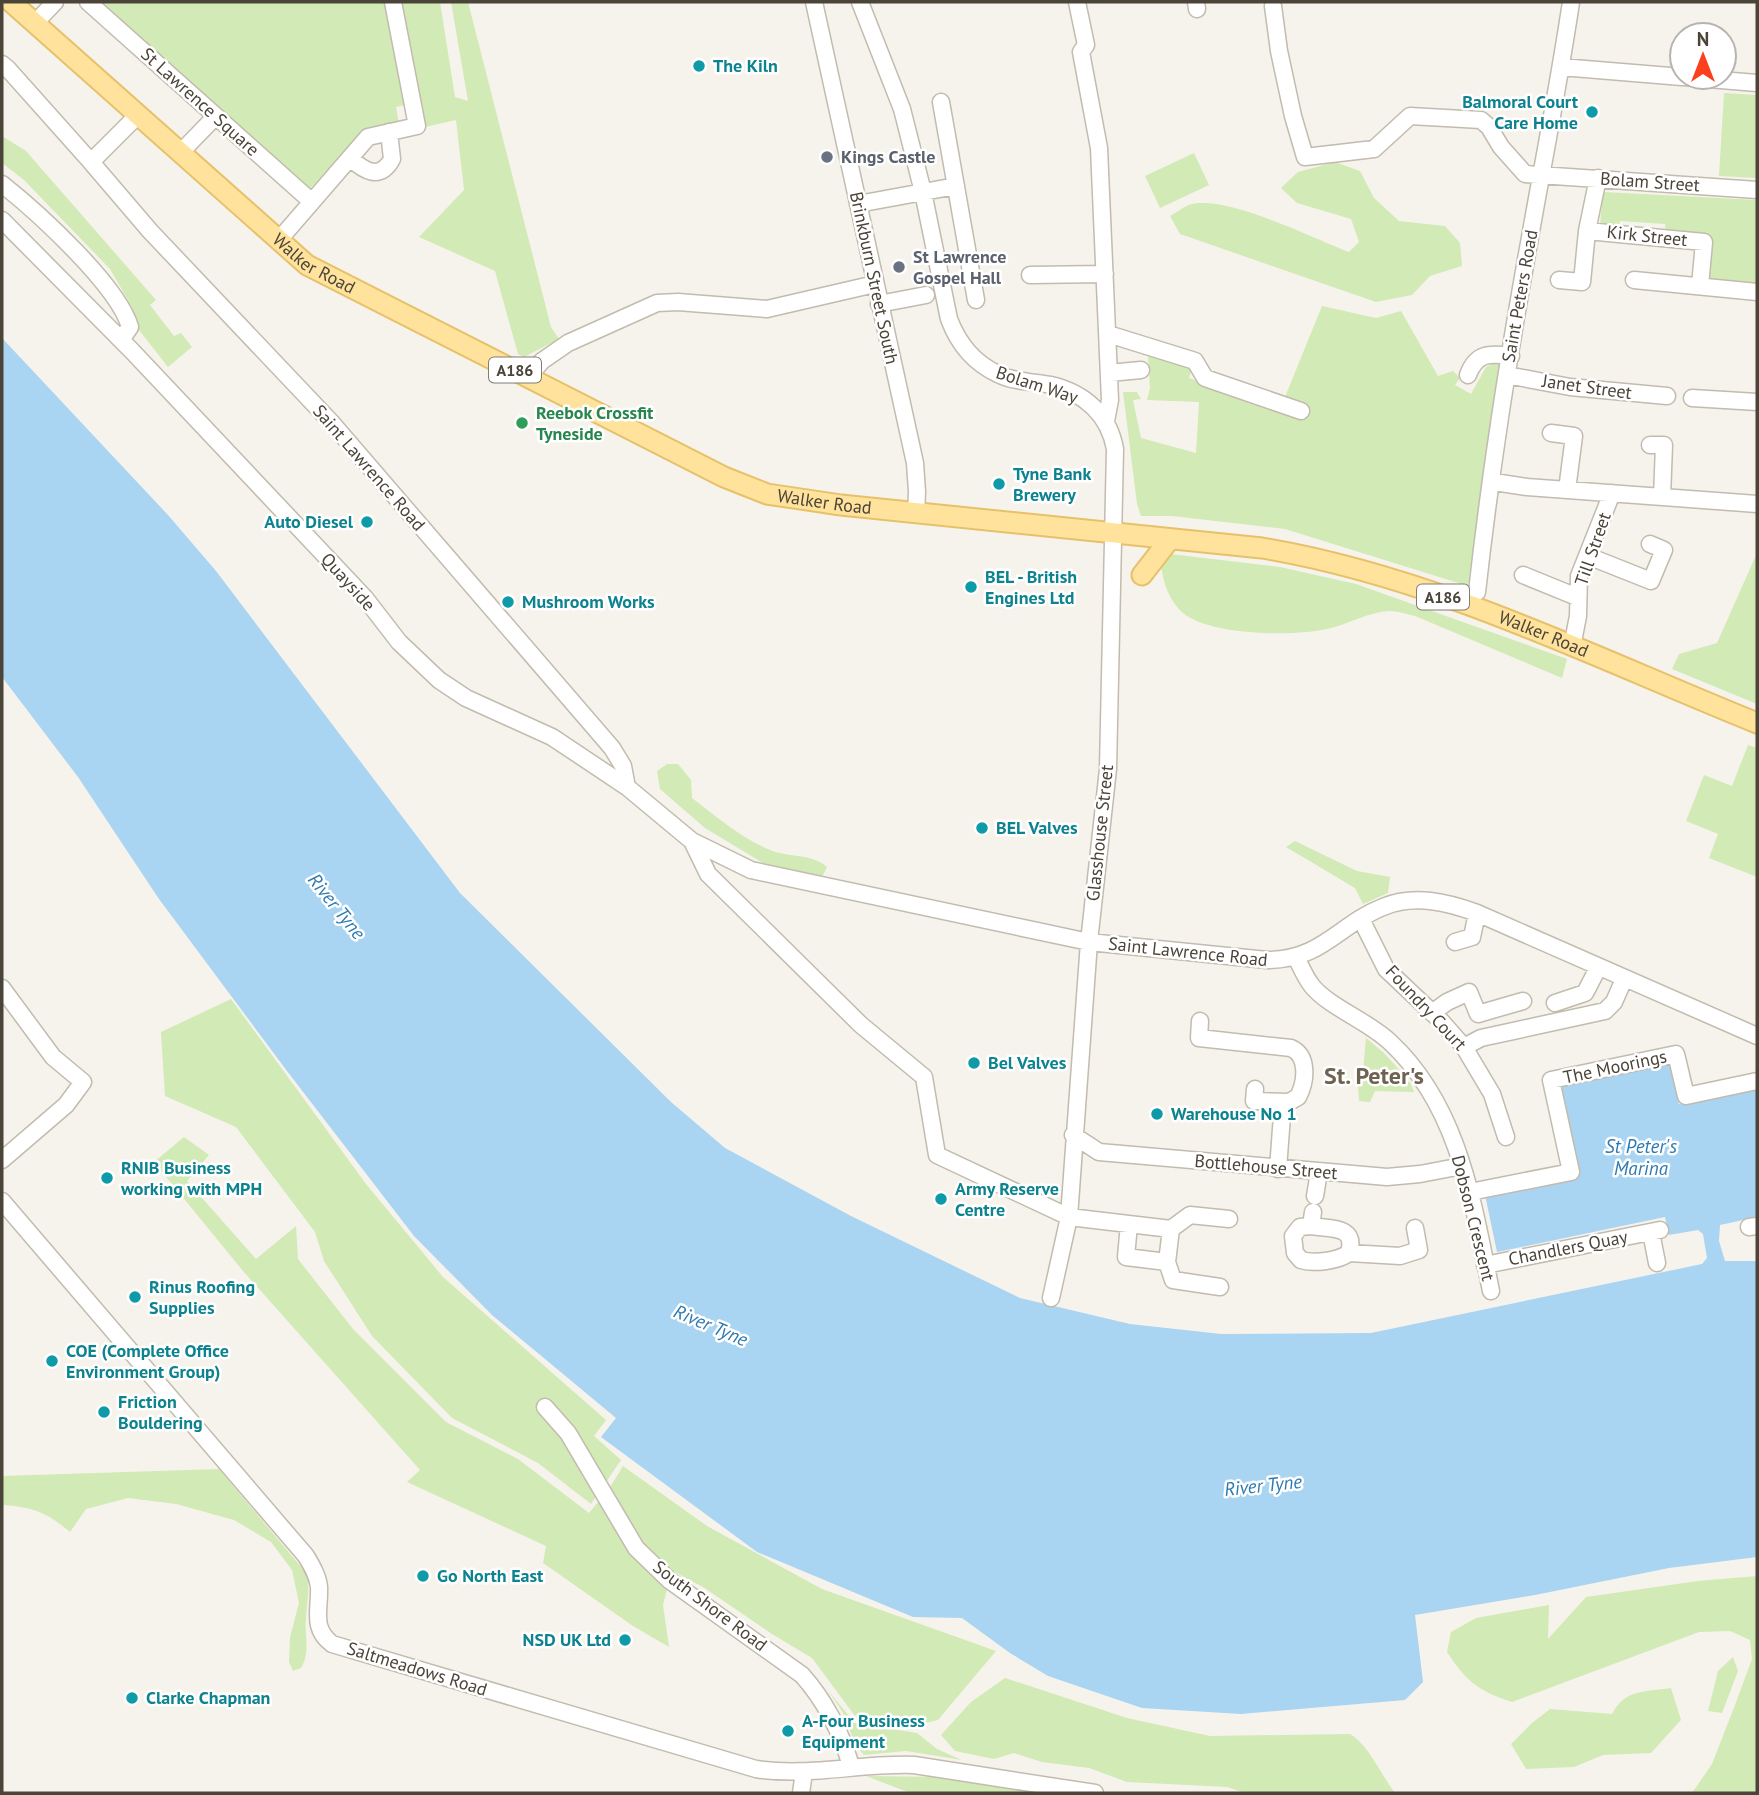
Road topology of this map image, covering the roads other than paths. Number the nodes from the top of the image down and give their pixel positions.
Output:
1 (11, 2) edge
2 (55, 2) edge
3 (88, 2) edge
4 (393, 2) edge
5 (814, 2) edge
6 (860, 2) edge
7 (1078, 2) edge
8 (1571, 2) edge
9 (1273, 6) dead end
10 (36, 22) junction
11 (2, 64) edge
12 (1561, 67) junction
13 (1668, 76) edge
14 (1738, 81) edge
15 (1757, 83) edge
16 (941, 102) dead end
17 (138, 115) junction
18 (215, 117) junction
19 (389, 132) junction
20 (181, 152) junction
21 (350, 158) junction
22 (91, 162) junction
23 (1542, 176) junction
24 (1598, 178) junction
25 (2, 184) edge
26 (956, 186) junction
27 (1757, 190) edge
28 (923, 192) junction
29 (312, 202) junction
30 (858, 204) junction
31 (2, 220) edge
32 (1587, 230) junction
33 (278, 241) junction
34 (1105, 274) junction
35 (1030, 275) dead end
36 (1559, 280) dead end
37 (1634, 280) dead end
38 (875, 284) junction
39 (1700, 286) junction
40 (1757, 292) edge
41 (926, 295) dead end
42 (976, 300) dead end
43 (879, 304) junction
44 (1108, 334) junction
45 (121, 340) junction
46 (1511, 356) junction
47 (1141, 370) dead end
48 (1109, 373) junction
49 (1468, 375) dead end
50 (1507, 375) junction
51 (528, 377) junction
52 (1667, 396) dead end
53 (1692, 398) dead end
54 (1757, 401) edge
55 (1301, 411) dead end
56 (1106, 421) junction
57 (1551, 433) dead end
58 (1650, 444) dead end
59 (1494, 482) dead end
60 (1567, 490) junction
61 (1612, 493) junction
62 (1662, 497) junction
63 (1757, 504) edge
64 (916, 514) junction
65 (1112, 534) junction
66 (1170, 539) junction
67 (1650, 544) dead end
68 (1588, 556) junction
69 (1142, 575) dead end
70 (1523, 575) dead end
71 (1477, 592) dead end
72 (1577, 597) junction
73 (1572, 647) junction
74 (1757, 723) edge
75 (627, 787) junction
76 (692, 841) junction
77 (751, 870) joint
78 (1477, 913) junction
79 (1362, 919) junction
80 (1089, 942) junction
81 (1455, 942) dead end
82 (1296, 957) junction
83 (1598, 968) junction
84 (1624, 979) junction
85 (2, 988) edge
86 (1523, 1001) dead end
87 (1555, 1003) dead end
88 (1432, 1013) junction
89 (1200, 1021) dead end
90 (1757, 1036) edge
91 (1464, 1047) junction
92 (1757, 1081) edge
93 (1255, 1089) dead end
94 (1283, 1102) junction
95 (1073, 1135) junction
96 (1506, 1136) dead end
97 (2, 1160) edge
98 (1462, 1166) junction
99 (1278, 1169) junction
100 (1319, 1172) junction
101 (1470, 1192) junction
102 (2, 1201) edge
103 (1313, 1212) junction
104 (1069, 1217) junction
105 (1230, 1219) dead end
106 (1129, 1224) junction
107 (1415, 1228) dead end
108 (1171, 1229) junction
109 (1349, 1253) junction
110 (1167, 1262) junction
111 (1657, 1263) dead end
112 (1485, 1265) junction
113 (1220, 1287) dead end
114 (1491, 1291) dead end
115 (1051, 1298) dead end
116 (545, 1407) dead end
117 (852, 1766) junction
118 (804, 1772) junction
119 (801, 1793) edge
120 (1095, 1793) edge

1 - 10 main road, Walker Road / A186
2 - 10 street
3 - 18 street, St Lawrence Square
4 - 19 street
5 - 30 street, Brinkburn Street South
6 - 28 street, Bolam Way
7 - 34 street
8 - 12 street, Saint Peters Road
9 - 23 street
10 - 17 main road, Walker Road / A186
11 - 22 street, Saint Lawrence Road
12 - 13 street
12 - 23 street, Saint Peters Road
14 - 15 street
16 - 26 street
17 - 20 main road, Walker Road / A186
17 - 22 street
18 - 20 street
18 - 29 street, St Lawrence Square
19 - 21 street
19 - 21 street
20 - 33 main road, Walker Road / A186
21 - 29 street
22 - 75 street, Saint Lawrence Road
23 - 24 street, Bolam Street
23 - 46 street, Saint Peters Road
24 - 27 street, Bolam Street
24 - 32 street, Kirk Street
25 - 45 street
26 - 28 street
26 - 42 street
28 - 30 street
28 - 56 street, Bolam Way
29 - 33 street
30 - 38 street, Brinkburn Street South
31 - 45 street, Quayside
32 - 36 street, Kirk Street
32 - 39 street, Kirk Street
33 - 51 main road, Walker Road / A186
34 - 35 street
34 - 44 street
37 - 39 street
38 - 43 street, Brinkburn Street South
38 - 51 street
39 - 40 street
41 - 43 street
43 - 64 street, Brinkburn Street South
44 - 48 street
44 - 55 street
45 - 75 street, Quayside
46 - 49 street
46 - 50 street, Saint Peters Road
47 - 48 street
48 - 56 street
50 - 52 street, Janet Street
50 - 71 street, Saint Peters Road
51 - 64 main road, Walker Road / A186
53 - 54 street
56 - 65 street
57 - 60 street
58 - 62 street
59 - 60 street
60 - 61 street
61 - 62 street
61 - 68 street, Till Street
62 - 63 street
64 - 65 main road, Walker Road / A186
65 - 66 main road, Walker Road / A186
65 - 80 street, Glasshouse Street
66 - 69 main road
66 - 73 main road, Walker Road / A186
67 - 68 street
68 - 72 street, Till Street
70 - 72 street
72 - 73 street, Till Street
73 - 74 main road, Walker Road / A186
75 - 76 street, Quayside
76 - 77 street, Quayside
76 - 104 street
77 - 80 street, Saint Lawrence Road
78 - 79 street, Saint Lawrence Road
78 - 81 street
78 - 83 street, Saint Lawrence Road
79 - 82 street, Saint Lawrence Road
79 - 88 street, Foundry Court
80 - 82 street, Saint Lawrence Road
80 - 95 street, Glasshouse Street
82 - 98 street, Dobson Crescent
83 - 84 street, Saint Lawrence Road
83 - 87 street
84 - 90 street, Saint Lawrence Road
84 - 91 street
85 - 97 street
86 - 88 street
88 - 91 street, Foundry Court
89 - 94 street
91 - 96 street, Foundry Court
92 - 101 street, The Moorings
93 - 94 street
94 - 99 street
95 - 99 street, Bottlehouse Street
95 - 104 street, Glasshouse Street
98 - 100 street, Bottlehouse Street
98 - 101 street, Dobson Crescent
99 - 100 street, Bottlehouse Street
100 - 103 street
101 - 112 street, Dobson Crescent
102 - 118 street, Saltmeadows Road
103 - 109 street
103 - 109 street
104 - 106 street
104 - 115 street, Glasshouse Street
105 - 108 street
106 - 108 street
106 - 110 street
107 - 109 street
108 - 110 street
110 - 113 street
111 - 112 street, Chandlers Quay
112 - 114 street, Dobson Crescent
116 - 117 street, South Shore Road
117 - 118 street, Saltmeadows Road
117 - 120 street, Saltmeadows Road
118 - 119 street

